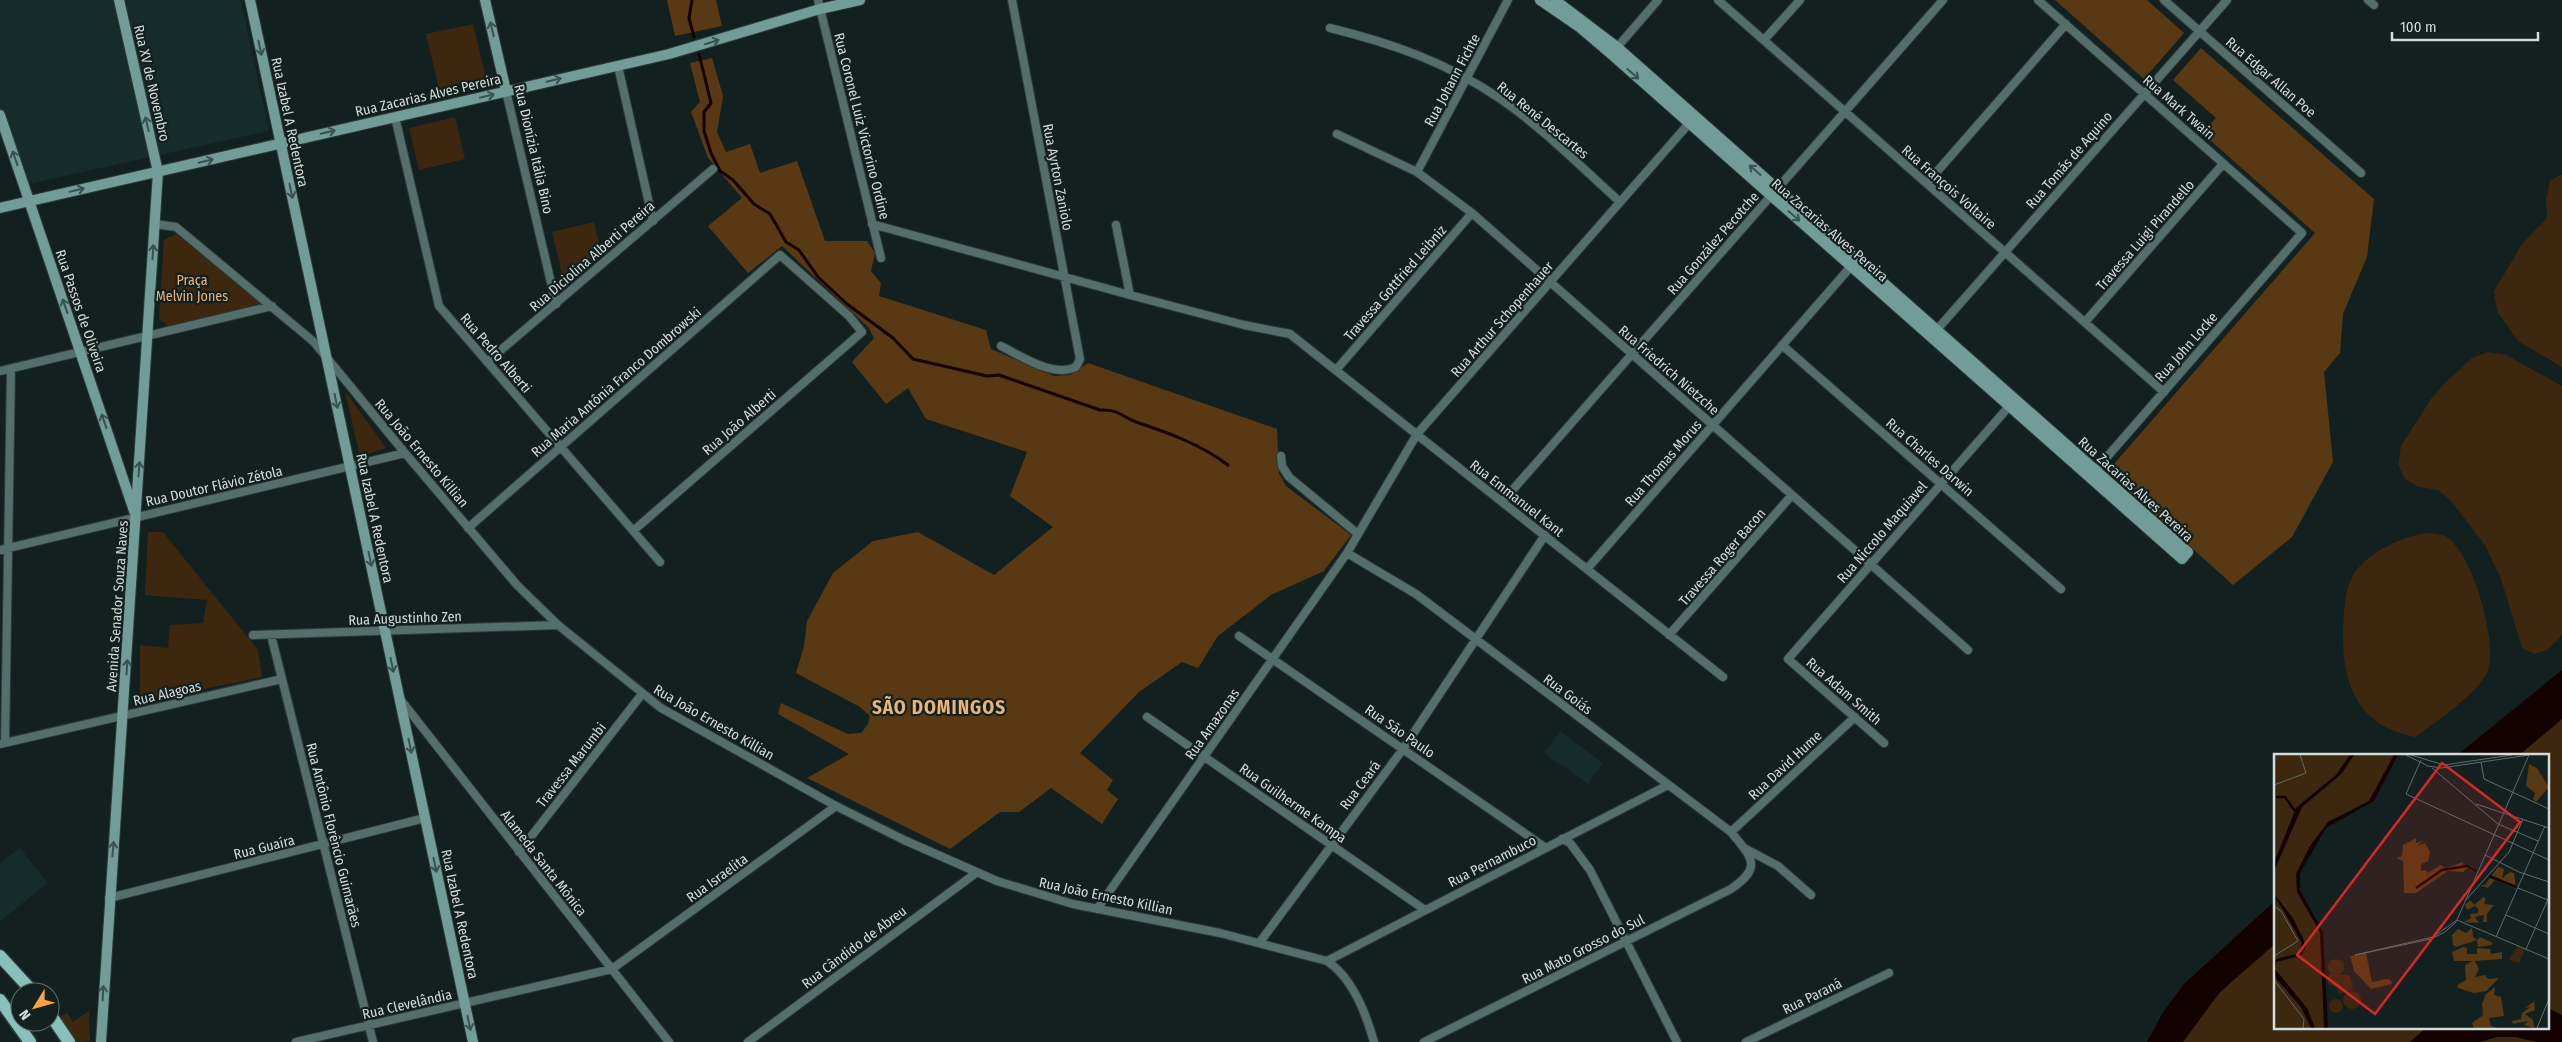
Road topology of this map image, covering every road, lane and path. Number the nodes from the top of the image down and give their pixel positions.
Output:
1 (120, 0) edge
2 (250, 0) edge
3 (485, 0) edge
4 (860, 0) edge
5 (1012, 0) edge
6 (1508, 0) edge
7 (1540, 0) edge
8 (1555, 0) edge
9 (1658, 0) edge
10 (1718, 0) edge
11 (1800, 0) edge
12 (1943, 0) edge
13 (2038, 0) edge
14 (2164, 0) edge
15 (2226, 0) edge
16 (819, 4) edge
17 (2066, 24) junction
18 (1330, 28) dead end
19 (2199, 31) junction
20 (1764, 40) junction
21 (1614, 51) junction
22 (618, 66) junction
23 (1467, 78) junction
24 (506, 91) junction
25 (2144, 94) junction
26 (1845, 111) junction
27 (0, 114) edge
28 (395, 117) junction
29 (1692, 120) junction
30 (1336, 134) dead end
31 (281, 143) junction
32 (2224, 164) junction
33 (713, 170) dead end
34 (158, 172) junction
35 (1417, 172) junction
36 (2361, 173) dead end
37 (1927, 184) junction
38 (1774, 192) junction
39 (30, 202) junction
40 (1620, 202) junction
41 (0, 208) edge
42 (1472, 213) junction
43 (653, 221) junction
44 (155, 224) junction
45 (872, 224) junction
46 (1116, 225) dead end
47 (2302, 233) joint
48 (2005, 252) junction
49 (780, 255) joint
50 (881, 258) dead end
51 (1854, 263) junction
52 (1064, 277) junction
53 (1550, 282) junction
54 (1130, 296) junction
55 (556, 304) junction
56 (272, 306) junction
57 (2085, 322) junction
58 (1933, 333) junction
59 (148, 336) junction
60 (1782, 345) junction
61 (1001, 346) dead end
62 (80, 352) junction
63 (325, 353) junction
64 (1632, 354) junction
65 (488, 362) junction
66 (11, 369) junction
67 (1336, 370) junction
68 (0, 371) edge
69 (2164, 392) junction
70 (2012, 402) junction
71 (1713, 425) junction
72 (1417, 434) junction
73 (561, 447) junction
74 (405, 453) junction
75 (1281, 456) dead end
76 (350, 466) junction
77 (2092, 473) junction
78 (1941, 484) junction
79 (1792, 495) junction
80 (1502, 502) junction
81 (136, 517) junction
82 (468, 528) junction
83 (633, 531) junction
84 (1358, 534) junction
85 (1545, 536) junction
86 (8, 548) junction
87 (0, 550) edge
88 (1348, 552) junction
89 (660, 562) dead end
90 (1871, 564) junction
91 (1587, 569) junction
92 (2061, 589) dead end
93 (558, 625) junction
94 (385, 631) junction
95 (271, 634) junction
96 (1669, 634) junction
97 (253, 635) dead end
98 (1239, 636) dead end
99 (1476, 640) junction
100 (1968, 650) dead end
101 (1273, 659) junction
102 (1788, 659) joint
103 (1723, 677) dead end
104 (282, 679) junction
105 (642, 694) junction
106 (400, 698) junction
107 (124, 716) junction
108 (1147, 717) dead end
109 (1855, 717) junction
110 (2, 742) edge
111 (1884, 743) dead end
112 (1403, 749) junction
113 (1204, 757) junction
114 (1668, 785) junction
115 (836, 806) junction
116 (425, 818) junction
117 (1731, 832) junction
118 (1562, 839) junction
119 (323, 845) junction
120 (1331, 845) junction
121 (1546, 848) junction
122 (1744, 848) junction
123 (519, 852) junction
124 (976, 873) junction
125 (1750, 874) joint
126 (1811, 895) dead end
127 (109, 898) junction
128 (1097, 909) junction
129 (1424, 910) junction
130 (1626, 941) junction
131 (1260, 942) junction
132 (0, 956) edge
133 (1327, 960) junction
134 (612, 970) junction
135 (1889, 973) dead end
136 (24, 982) edge
137 (0, 1000) edge
138 (464, 1003) junction
139 (368, 1025) junction
140 (60, 1030) edge
141 (30, 1042) edge
142 (68, 1042) edge
143 (101, 1042) edge
144 (296, 1042) edge
145 (373, 1042) edge
146 (473, 1042) edge
147 (669, 1042) edge
148 (748, 1042) edge
149 (1374, 1042) edge
150 (1424, 1042) edge
151 (1677, 1042) edge
152 (1746, 1042) edge

34 -> 1 main road, Rua XV de Novembro
2 -> 31 main road, Rua Izabel A Redentora
24 -> 3 main road, Rua Dionízia Itália Bino
4 - 16 main road, Rua Zacarias Alves Pereira
5 - 52 street, Rua Ayrton Zaniolo
6 - 23 street, Rua Johann Fichte
7 - 21 main road, Rua Zacarias Alves Pereira
8 - 21 main road, Rua Zacarias Alves Pereira
9 - 21 street
10 - 20 street, Rua François Voltaire
11 - 20 street
12 - 26 street, Rua González Pecotche
13 - 17 street, Rua Mark Twain
14 - 19 street, Rua Edgar Allan Poe
15 - 19 street, Rua Tomás de Aquino
22 -> 16 main road, Rua Zacarias Alves Pereira
16 - 45 street, Rua Coronel Luiz Victorino Ordine
17 - 25 street, Rua Mark Twain
17 - 37 street
18 - 23 street, Rua René Descartes
19 - 25 street, Rua Tomás de Aquino
19 - 36 street, Rua Edgar Allan Poe
20 - 26 street, Rua François Voltaire
21 - 29 main road, Rua Zacarias Alves Pereira
24 -> 22 main road, Rua Zacarias Alves Pereira
22 - 43 street
23 - 35 street, Rua Johann Fichte
23 - 40 street, Rua René Descartes
28 -> 24 main road, Rua Zacarias Alves Pereira
24 - 55 street, Rua Dionízia Itália Bino
25 - 32 street, Rua Mark Twain
25 - 48 street, Rua Tomás de Aquino
26 - 37 street, Rua François Voltaire
26 - 38 street, Rua González Pecotche
39 -> 27 main road, Rua Passos de Oliveira
31 -> 28 main road, Rua Zacarias Alves Pereira
28 - 65 street, Rua Pedro Alberti
29 - 38 main road, Rua Zacarias Alves Pereira
29 - 40 street, Rua Arthur Schopenhauer
30 - 35 street, Rua Friedrich Nietzche
34 -> 31 main road, Rua Zacarias Alves Pereira
31 -> 63 main road, Rua Izabel A Redentora
32 - 47 street, Rua Mark Twain
32 - 57 street, Travessa Luigi Pirandello
33 - 43 street, Rua Diciolina Alberti Pereira
39 -> 34 main road, Rua Zacarias Alves Pereira
34 - 44 main road, Avenida Senador Souza Naves
35 - 42 street, Rua Friedrich Nietzche
37 - 48 street, Rua François Voltaire
38 - 51 main road, Rua Zacarias Alves Pereira
38 - 64 street, Rua González Pecotche
39 - 41 main road, Rua Zacarias Alves Pereira
62 -> 39 main road, Rua Passos de Oliveira
40 - 53 street, Rua Arthur Schopenhauer
42 - 53 street, Rua Friedrich Nietzche
42 - 67 street, Travessa Gottfried Leibniz
43 - 55 street, Rua Diciolina Alberti Pereira
44 - 56 street, Rua João Ernesto Killian
59 -> 44 main road, Avenida Senador Souza Naves
45 - 50 street, Rua Coronel Luiz Victorino Ordine
45 - 52 street, Rua Emmanuel Kant
46 - 54 street
47 - 69 street, Rua John Locke
48 - 57 street, Rua François Voltaire
48 - 58 street, Rua Tomás de Aquino
49 - 73 street, Rua Maria Antônia Franco Dombrowski
49 - 83 street, Rua João Alberti
51 - 58 main road, Rua Zacarias Alves Pereira
51 - 60 street, Rua Thomas Morus
52 - 54 street, Rua Emmanuel Kant
52 - 61 street, Rua Ayrton Zaniolo
53 - 64 street, Rua Friedrich Nietzche
53 - 72 street, Rua Arthur Schopenhauer
54 - 67 street, Rua Emmanuel Kant
55 - 65 street, Rua Diciolina Alberti Pereira
56 - 59 street
56 - 63 street, Rua João Ernesto Killian
57 - 69 street, Rua François Voltaire
58 - 70 main road, Rua Zacarias Alves Pereira
59 - 62 street
81 -> 59 main road, Avenida Senador Souza Naves
60 - 71 street, Rua Thomas Morus
60 - 78 street, Rua Charles Darwin
62 - 66 street
81 -> 62 main road, Rua Passos de Oliveira
63 - 74 street, Rua João Ernesto Killian
63 -> 76 main road, Rua Izabel A Redentora
64 - 71 street, Rua Friedrich Nietzche
64 - 80 street, Rua González Pecotche
65 - 73 street, Rua Pedro Alberti
66 - 68 street
66 - 86 street
67 - 72 street, Rua Emmanuel Kant
69 - 77 street, Rua John Locke
70 - 77 main road, Rua Zacarias Alves Pereira
70 - 78 street, Rua Niccolo Maquiavel
71 - 79 street, Rua Friedrich Nietzche
71 - 91 street, Rua Thomas Morus
72 - 80 street, Rua Emmanuel Kant
72 - 84 street, Rua Arthur Schopenhauer
73 - 82 street, Rua Maria Antônia Franco Dombrowski
73 - 83 street, Rua Pedro Alberti
74 - 76 street, Rua Doutor Flávio Zétola
74 - 82 street, Rua João Ernesto Killian
75 - 84 street
76 - 81 street, Rua Doutor Flávio Zétola
76 -> 94 main road, Rua Izabel A Redentora
77 - 77 main road, Rua Zacarias Alves Pereira
78 - 90 street, Rua Niccolo Maquiavel
78 - 92 street, Rua Charles Darwin
79 - 90 street, Rua Friedrich Nietzche
79 - 96 street, Travessa Roger Bacon
80 - 85 street, Rua Emmanuel Kant
81 - 86 street, Rua Doutor Flávio Zétola
107 -> 81 main road, Avenida Senador Souza Naves
82 - 93 street, Rua João Ernesto Killian
83 - 89 street, Rua Pedro Alberti
84 - 88 street, Rua Arthur Schopenhauer
85 - 91 street, Rua Emmanuel Kant
85 - 99 street, Rua Ceará
86 - 87 street, Rua Doutor Flávio Zétola
86 - 110 street
88 - 99 street, Rua Goiás
88 - 101 street, Rua Amazonas
90 - 100 street, Rua Friedrich Nietzche
90 - 102 street, Rua Niccolo Maquiavel
91 - 96 street, Rua Emmanuel Kant
93 - 94 street, Rua Augustinho Zen
93 - 105 street, Rua João Ernesto Killian
94 - 95 street, Rua Augustinho Zen
94 -> 106 main road, Rua Izabel A Redentora
95 - 97 street, Rua Augustinho Zen
95 - 104 street, Rua Antônio Florêncio Guimarães
96 - 103 street, Rua Emmanuel Kant
98 - 101 street, Rua São Paulo
99 - 112 street, Rua Ceará
99 - 114 street, Rua Goiás
101 - 112 street, Rua São Paulo
101 - 113 street, Rua Amazonas
102 - 109 street, Rua Adam Smith
104 - 107 street, Rua Alagoas
104 - 119 street, Rua Antônio Florêncio Guimarães
105 - 115 street, Rua João Ernesto Killian
105 - 123 street, Travessa Marumbi
106 -> 116 main road, Rua Izabel A Redentora
106 - 123 street, Alameda Santa Mônica
107 - 110 street, Rua Alagoas
127 -> 107 main road, Avenida Senador Souza Naves
108 - 113 street, Rua Guilherme Kampa
109 - 111 street, Rua Adam Smith
109 - 117 street, Rua David Hume
112 - 120 street, Rua Ceará
112 - 121 street, Rua São Paulo
113 - 120 street, Rua Guilherme Kampa
113 - 128 street, Rua Amazonas
114 - 117 street, Rua Goiás
114 - 118 street, Rua Pernambuco
115 - 124 street, Rua João Ernesto Killian
115 - 134 street, Rua Israelita
116 - 119 street, Rua Guaíra
116 -> 138 main road, Rua Izabel A Redentora
117 - 122 street, Rua Goiás
118 - 121 street, Rua Pernambuco
118 - 130 street
119 - 127 street, Rua Guaíra
119 - 139 street, Rua Antônio Florêncio Guimarães
120 - 129 street, Rua Guilherme Kampa
120 - 131 street, Rua Ceará
121 - 129 street, Rua Pernambuco
122 - 125 street, Rua Goiás
122 - 126 street
123 - 134 street, Alameda Santa Mônica
124 - 128 street, Rua João Ernesto Killian
124 - 148 street, Rua Cândido de Abreu
125 - 130 street, Rua Mato Grosso do Sul
143 -> 127 main road, Avenida Senador Souza Naves
128 - 131 street, Rua João Ernesto Killian
129 - 133 street, Rua Pernambuco
130 - 150 street, Rua Mato Grosso do Sul
130 - 151 street
131 - 133 street, Rua João Ernesto Killian
132 - 136 main road
133 - 149 street
134 - 138 street, Rua Clevelândia
134 - 147 street, Alameda Santa Mônica
135 - 152 street, Rua Paraná
137 - 141 main road
138 - 139 street, Rua Clevelândia
138 -> 146 main road, Rua Izabel A Redentora
139 - 144 street, Rua Clevelândia
139 - 145 street, Rua Antônio Florêncio Guimarães
140 - 142 main road

